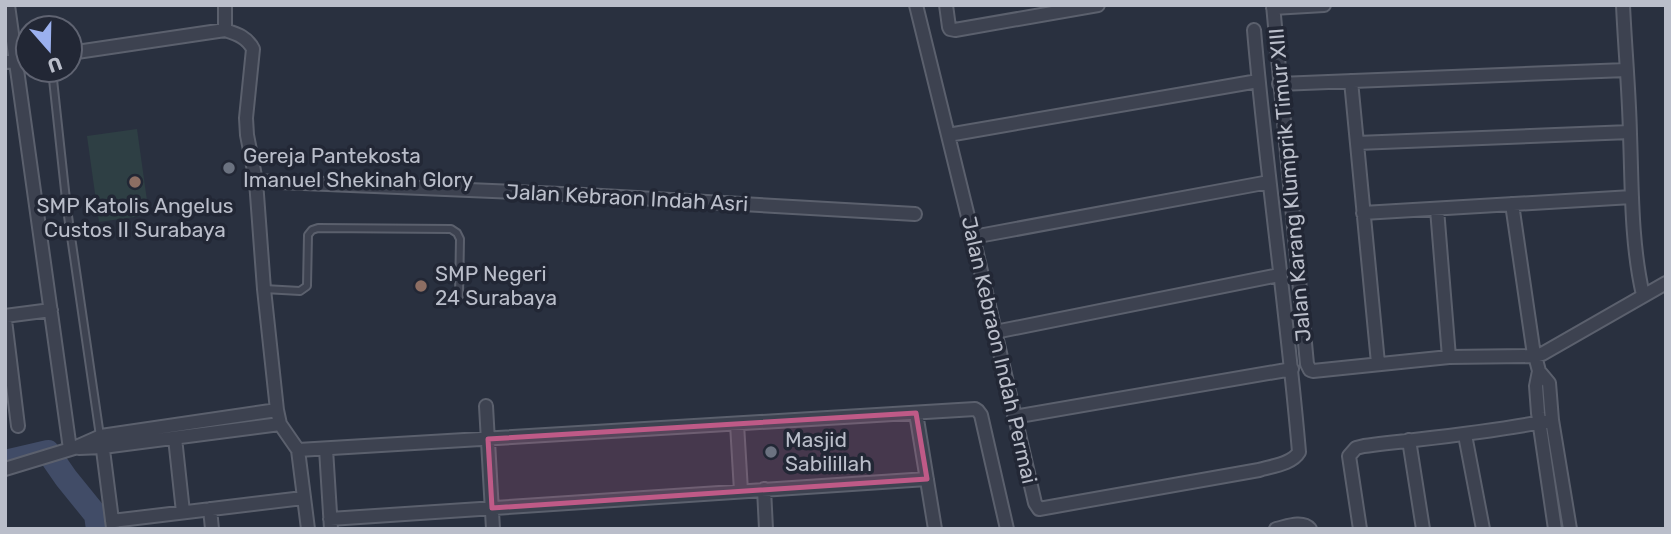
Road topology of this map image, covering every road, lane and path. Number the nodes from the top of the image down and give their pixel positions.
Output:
1 (8, 5) edge
2 (225, 5) edge
3 (916, 5) edge
4 (946, 5) edge
5 (1098, 5) edge
6 (1324, 5) edge
7 (1623, 5) edge
8 (1273, 7) edge
9 (225, 30) junction
10 (1254, 30) dead end
11 (14, 42) edge
12 (84, 51) edge
13 (1626, 70) junction
14 (1258, 80) junction
15 (1351, 80) junction
16 (20, 84) edge
17 (54, 84) edge
18 (1279, 84) junction
19 (1630, 132) junction
20 (948, 135) junction
21 (1357, 143) junction
22 (256, 181) junction
23 (1269, 182) junction
24 (1632, 197) junction
25 (1512, 204) junction
26 (1437, 209) junction
27 (1363, 213) junction
28 (915, 214) dead end
29 (973, 237) junction
30 (1279, 275) junction
31 (1666, 283) edge
32 (264, 289) junction
33 (1643, 295) junction
34 (459, 296) dead end
35 (51, 310) junction
36 (5, 318) edge
37 (995, 332) junction
38 (1535, 356) junction
39 (1449, 357) junction
40 (1378, 363) junction
41 (1292, 369) junction
42 (486, 405) dead end
43 (277, 410) junction
44 (916, 413) junction
45 (1014, 417) junction
46 (1546, 422) junction
47 (225, 424) junction
48 (280, 424) junction
49 (737, 424) junction
50 (18, 426) dead end
51 (1465, 435) junction
52 (175, 438) junction
53 (488, 439) junction
54 (1409, 440) junction
55 (102, 442) junction
56 (70, 445) junction
57 (326, 449) junction
58 (298, 450) junction
59 (5, 469) edge
60 (927, 479) junction
61 (764, 489) junction
62 (741, 491) junction
63 (303, 498) junction
64 (492, 508) junction
65 (209, 509) junction
66 (184, 512) junction
67 (330, 524) edge
68 (112, 525) edge
69 (212, 529) edge
70 (309, 529) edge
71 (493, 529) edge
72 (766, 529) edge
73 (935, 529) edge
74 (1007, 529) edge
75 (1276, 529) edge
76 (1310, 529) edge
77 (1360, 529) edge
78 (1423, 529) edge
79 (1483, 529) edge
80 (1555, 529) edge
81 (1570, 529) edge

1 - 11 street
2 - 9 street
3 - 20 street, Jalan Kebraon Indah Permai
4 - 5 street
6 - 8 street
7 - 13 street
8 - 18 street, Jalan Karang Klumprik Timur XIII
9 - 12 street
9 - 22 street
10 - 14 street, Jalan Kebraon Indah Permai
13 - 15 street
13 - 19 street
14 - 20 street
14 - 23 street, Jalan Kebraon Indah Permai
15 - 18 street
15 - 21 street
16 - 35 street
17 - 55 lane
18 - 40 street, Jalan Karang Klumprik Timur XIII
19 - 21 street
19 - 24 street
20 - 29 street, Jalan Kebraon Indah Permai
21 - 27 street
22 - 28 street, Jalan Kebraon Indah Asri
22 - 32 street
23 - 29 street
23 - 30 street, Jalan Kebraon Indah Permai
24 - 25 street
24 - 33 street
25 - 26 street
25 - 38 street
26 - 27 street
26 - 39 street
27 - 40 street
29 - 37 street, Jalan Kebraon Indah Permai
30 - 37 street
30 - 41 street, Jalan Kebraon Indah Permai
31 - 33 street
32 - 34 lane
32 - 43 street
33 - 38 street
35 - 36 street
35 - 56 street
36 - 50 street
37 - 45 street, Jalan Kebraon Indah Permai
38 - 39 street
38 - 46 street
39 - 40 street
41 - 45 street
41 - 45 street, Jalan Kebraon Indah Permai
42 - 53 street
43 - 47 street
43 - 48 street
44 - 49 street
44 - 60 street
44 - 74 street, Jalan Kebraon Indah Permai
46 - 51 street
46 - 80 street
46 - 81 street
47 - 48 street
47 - 52 street
47 - 55 street
48 - 58 street
49 - 53 street
49 - 62 street
51 - 54 street
51 - 79 street
52 - 55 street
52 - 66 street
53 - 57 street
53 - 64 street
54 - 77 street
54 - 78 street
55 - 56 street
55 - 68 street
56 - 59 street
57 - 58 street
57 - 67 street
58 - 63 street
60 - 61 street
60 - 73 street
61 - 62 street
61 - 72 street
62 - 64 street
63 - 65 street
63 - 70 street
64 - 67 street
64 - 71 street
65 - 66 street
65 - 69 street
66 - 68 street
75 - 76 street

